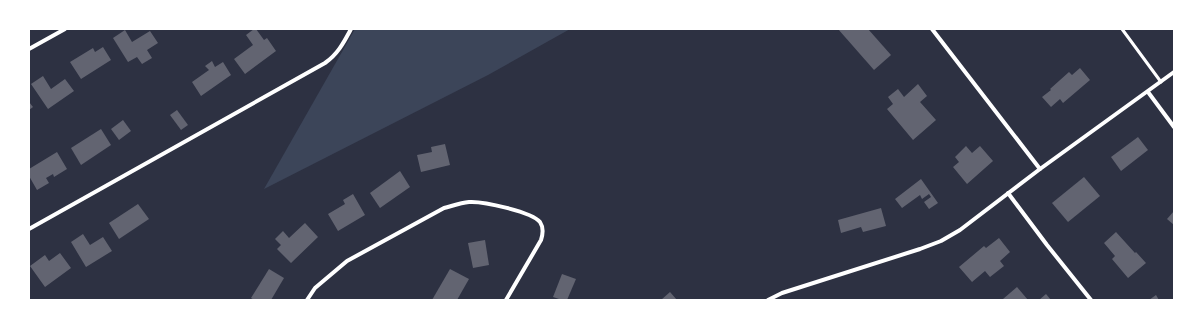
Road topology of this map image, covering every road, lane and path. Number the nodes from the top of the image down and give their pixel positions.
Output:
1 (64, 29) edge
2 (351, 29) edge
3 (932, 29) edge
4 (1122, 29) edge
5 (29, 49) edge
6 (1174, 72) edge
7 (1161, 82) junction
8 (1148, 92) junction
9 (1174, 127) edge
10 (1040, 169) junction
11 (1008, 193) junction
12 (29, 230) edge
13 (307, 300) edge
14 (506, 300) edge
15 (768, 300) edge
16 (1091, 300) edge

1 - 5 street
2 - 12 street
3 - 10 street
4 - 7 lane
6 - 7 street
7 - 8 street
8 - 9 street
8 - 10 street
10 - 11 street
11 - 15 street
11 - 16 street
13 - 14 street

